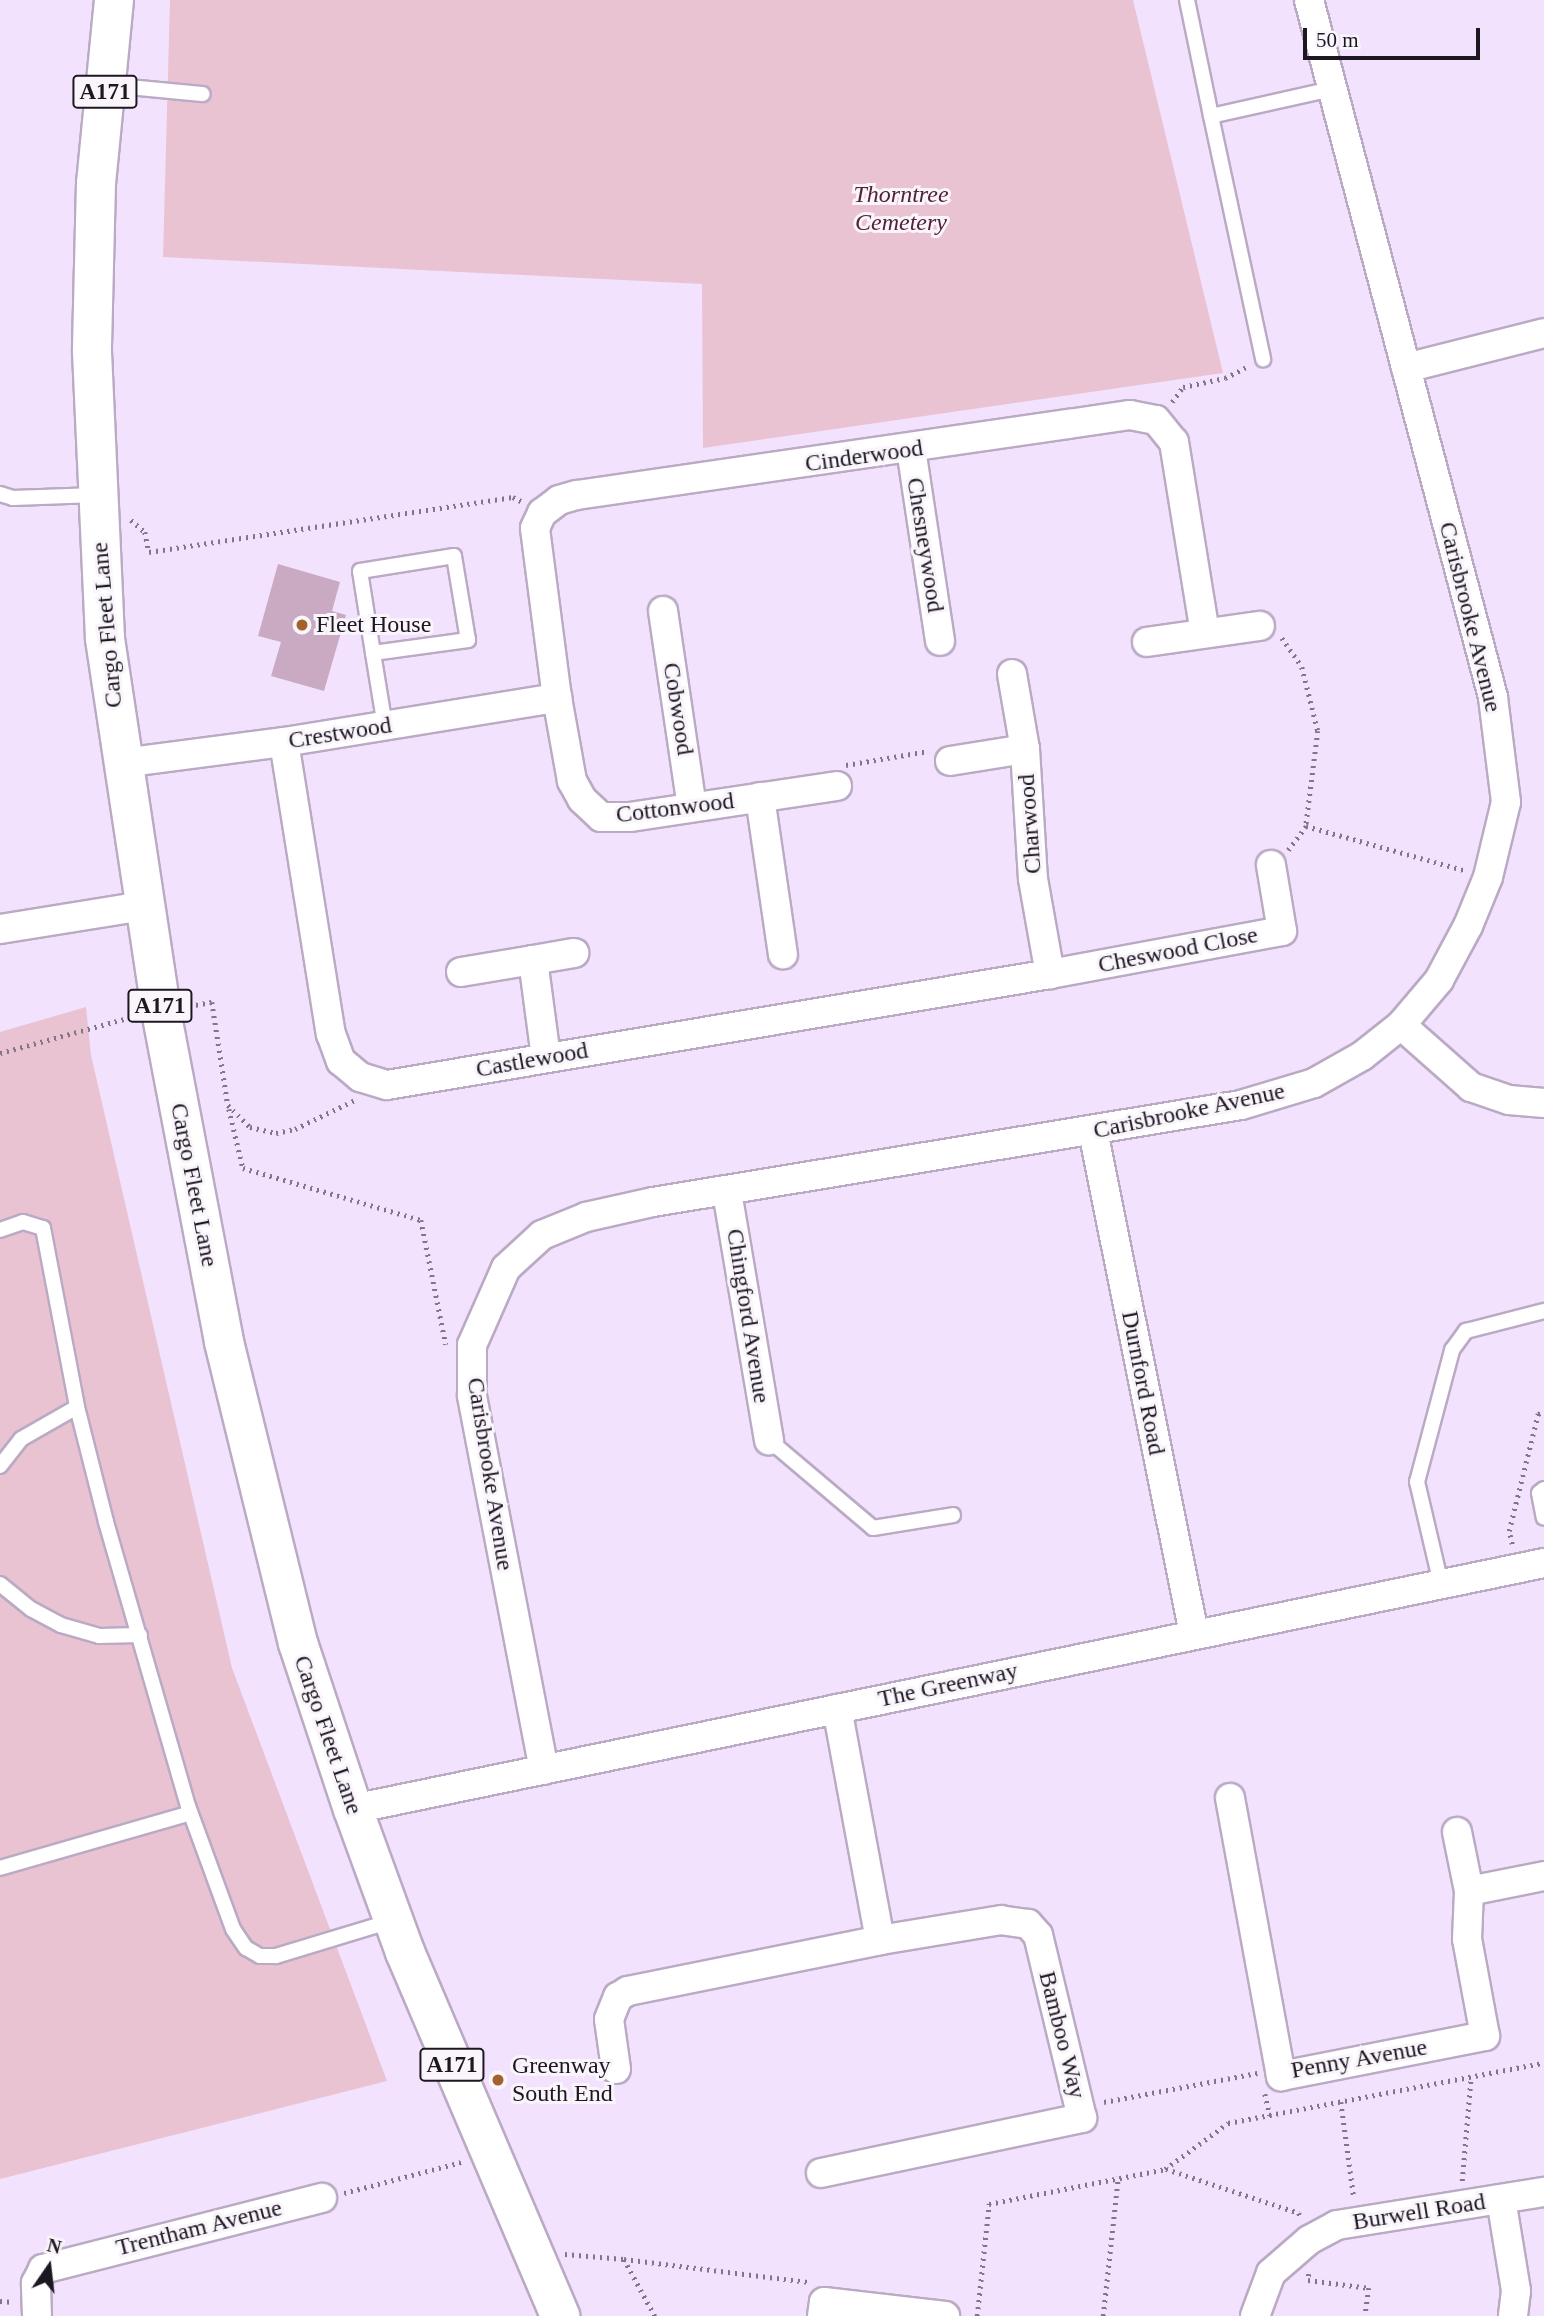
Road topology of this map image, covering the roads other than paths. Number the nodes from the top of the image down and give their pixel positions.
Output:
1 (114, 0) edge
2 (1187, 0) edge
3 (1309, 0) edge
4 (106, 85) junction
5 (1332, 89) junction
6 (203, 94) dead end
7 (1211, 117) junction
8 (1544, 333) edge
9 (1263, 359) road end
10 (1406, 368) junction
11 (911, 449) junction
12 (0, 494) edge
13 (96, 495) junction
14 (663, 611) dead end
15 (1260, 626) road end
16 (1205, 633) junction
17 (940, 641) dead end
18 (1147, 642) dead end
19 (373, 653) junction
20 (1012, 674) dead end
21 (557, 698) junction
22 (385, 726) junction
23 (284, 743) junction
24 (1025, 749) junction
25 (950, 761) road end
26 (122, 763) junction
27 (837, 786) road end
28 (760, 797) junction
29 (692, 807) junction
30 (1271, 865) road end
31 (144, 906) junction
32 (0, 929) edge
33 (574, 953) dead end
34 (783, 954) dead end
35 (533, 960) junction
36 (461, 972) dead end
37 (1050, 974) junction
38 (1401, 1025) junction
39 (546, 1057) junction
40 (1544, 1103) edge
41 (1093, 1131) junction
42 (727, 1192) junction
43 (0, 1230) edge
44 (1544, 1311) edge
45 (77, 1407) junction
46 (769, 1440) joint
47 (0, 1466) edge
48 (1544, 1489) edge
49 (953, 1515) dead end
50 (1544, 1518) edge
51 (1544, 1563) edge
52 (0, 1584) edge
53 (1441, 1584) junction
54 (1194, 1634) junction
55 (139, 1635) junction
56 (837, 1709) junction
57 (544, 1770) junction
58 (1230, 1798) dead end
59 (353, 1809) junction
60 (190, 1813) junction
61 (1457, 1832) dead end
62 (0, 1868) edge
63 (1544, 1876) edge
64 (1469, 1891) junction
65 (392, 1921) junction
66 (880, 1940) junction
67 (616, 2069) dead end
68 (821, 2173) dead end
69 (1544, 2192) edge
70 (322, 2198) road end
71 (1501, 2199) junction
72 (823, 2309) edge
73 (37, 2316) edge
74 (560, 2316) edge
75 (945, 2316) edge
76 (1255, 2316) edge
77 (1513, 2316) edge

1 - 4 main road, Cargo Fleet Lane / A171
2 - 7 lane
3 - 5 street, Carisbrooke Avenue
4 - 6 lane
4 - 13 main road, Cargo Fleet Lane / A171
5 - 7 lane
5 - 10 street, Carisbrooke Avenue
7 - 9 lane
8 - 10 street
10 - 38 street, Carisbrooke Avenue
11 - 16 street, Cinderwood
11 - 17 street, Chesneywood
11 - 21 street, Cinderwood
12 - 13 lane
13 - 26 main road, Cargo Fleet Lane / A171
14 - 29 street, Cobwood
15 - 16 street
16 - 18 street
19 - 19 lane
19 - 22 lane
20 - 24 street
21 - 22 street, Crestwood
21 - 29 street, Cottonwood
22 - 23 street, Crestwood
23 - 26 street, Crestwood
23 - 39 street, Castlewood
24 - 25 street, Charwood
24 - 37 street, Charwood
26 - 31 main road, Cargo Fleet Lane / A171
27 - 28 street, Cottonwood
28 - 29 street, Cottonwood
28 - 34 street
30 - 37 street, Cheswood Close
31 - 32 street
31 - 59 main road, Cargo Fleet Lane / A171
33 - 35 street
35 - 36 street
35 - 39 street
37 - 39 street, Castlewood
38 - 40 street
38 - 41 street, Carisbrooke Avenue
41 - 42 street, Carisbrooke Avenue
41 - 54 street, Durnford Road
42 - 46 street, Chingford Avenue
42 - 57 street, Carisbrooke Avenue
43 - 45 lane
44 - 53 lane
45 - 47 lane
45 - 55 lane
46 - 49 lane
48 - 50 lane
51 - 53 street, The Greenway
52 - 55 lane
53 - 54 street, The Greenway
54 - 56 street, The Greenway
55 - 60 lane
56 - 57 street, The Greenway
56 - 66 street
57 - 59 street, The Greenway
58 - 64 street, Penny Avenue
59 - 65 main road, Cargo Fleet Lane / A171
60 - 62 lane
60 - 65 lane
61 - 64 street, Penny Avenue
63 - 64 street
65 - 74 main road, Cargo Fleet Lane / A171
66 - 67 street, Bamboo Way
66 - 68 street, Bamboo Way
69 - 71 street, Burwell Road
70 - 73 street, Trentham Avenue
71 - 76 street, Burwell Road
71 - 77 street
72 - 75 street

